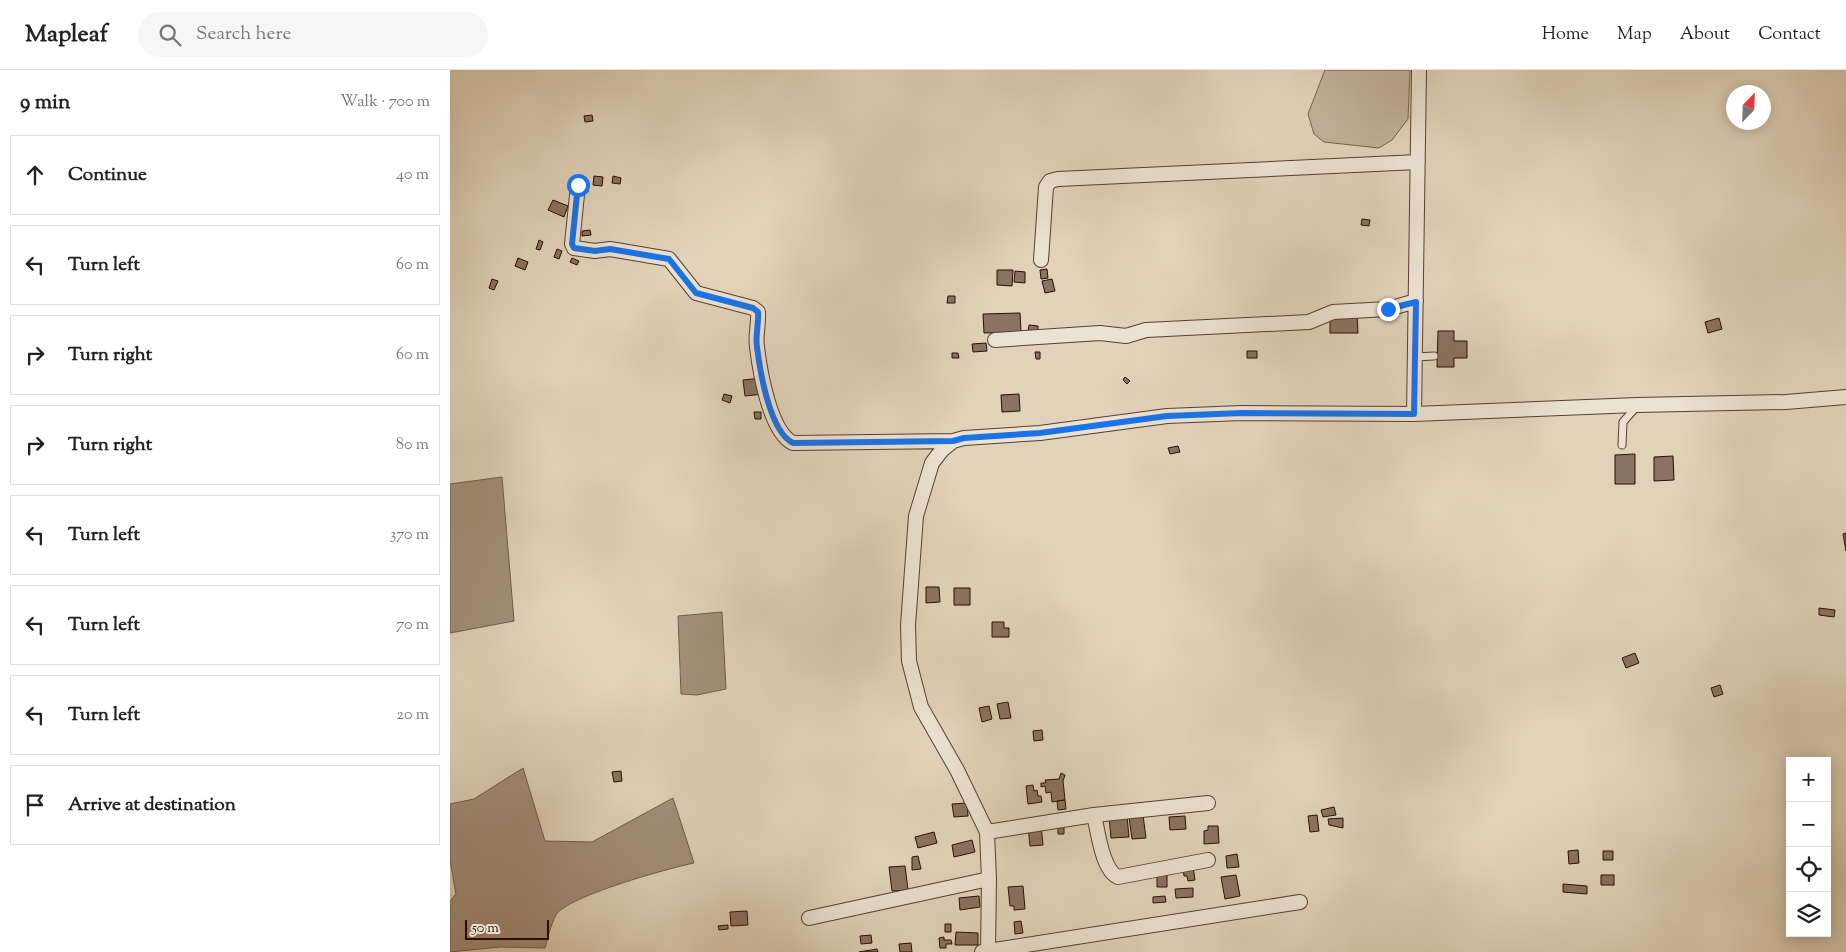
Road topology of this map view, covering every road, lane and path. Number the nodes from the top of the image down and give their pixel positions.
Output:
1 (1419, 70) edge
2 (1418, 162) junction
3 (578, 185) dead end
4 (1041, 260) dead end
5 (1416, 302) junction
6 (995, 340) dead end
7 (1415, 356) junction
8 (1434, 356) dead end
9 (1846, 397) edge
10 (1637, 405) junction
11 (1414, 414) junction
12 (953, 441) junction
13 (1622, 446) dead end
14 (1208, 803) dead end
15 (1094, 815) junction
16 (987, 832) junction
17 (1208, 860) dead end
18 (989, 879) junction
19 (1300, 902) dead end
20 (809, 918) dead end
21 (985, 951) edge

1 - 2 street
2 - 4 street
2 - 5 street
3 - 12 street
5 - 6 street
5 - 7 street
7 - 8 lane
7 - 11 street
9 - 10 street
10 - 11 street
10 - 13 lane
11 - 12 street
12 - 16 street
14 - 15 street
15 - 16 street
15 - 17 street
16 - 18 street
18 - 20 street
18 - 21 street
19 - 21 street

